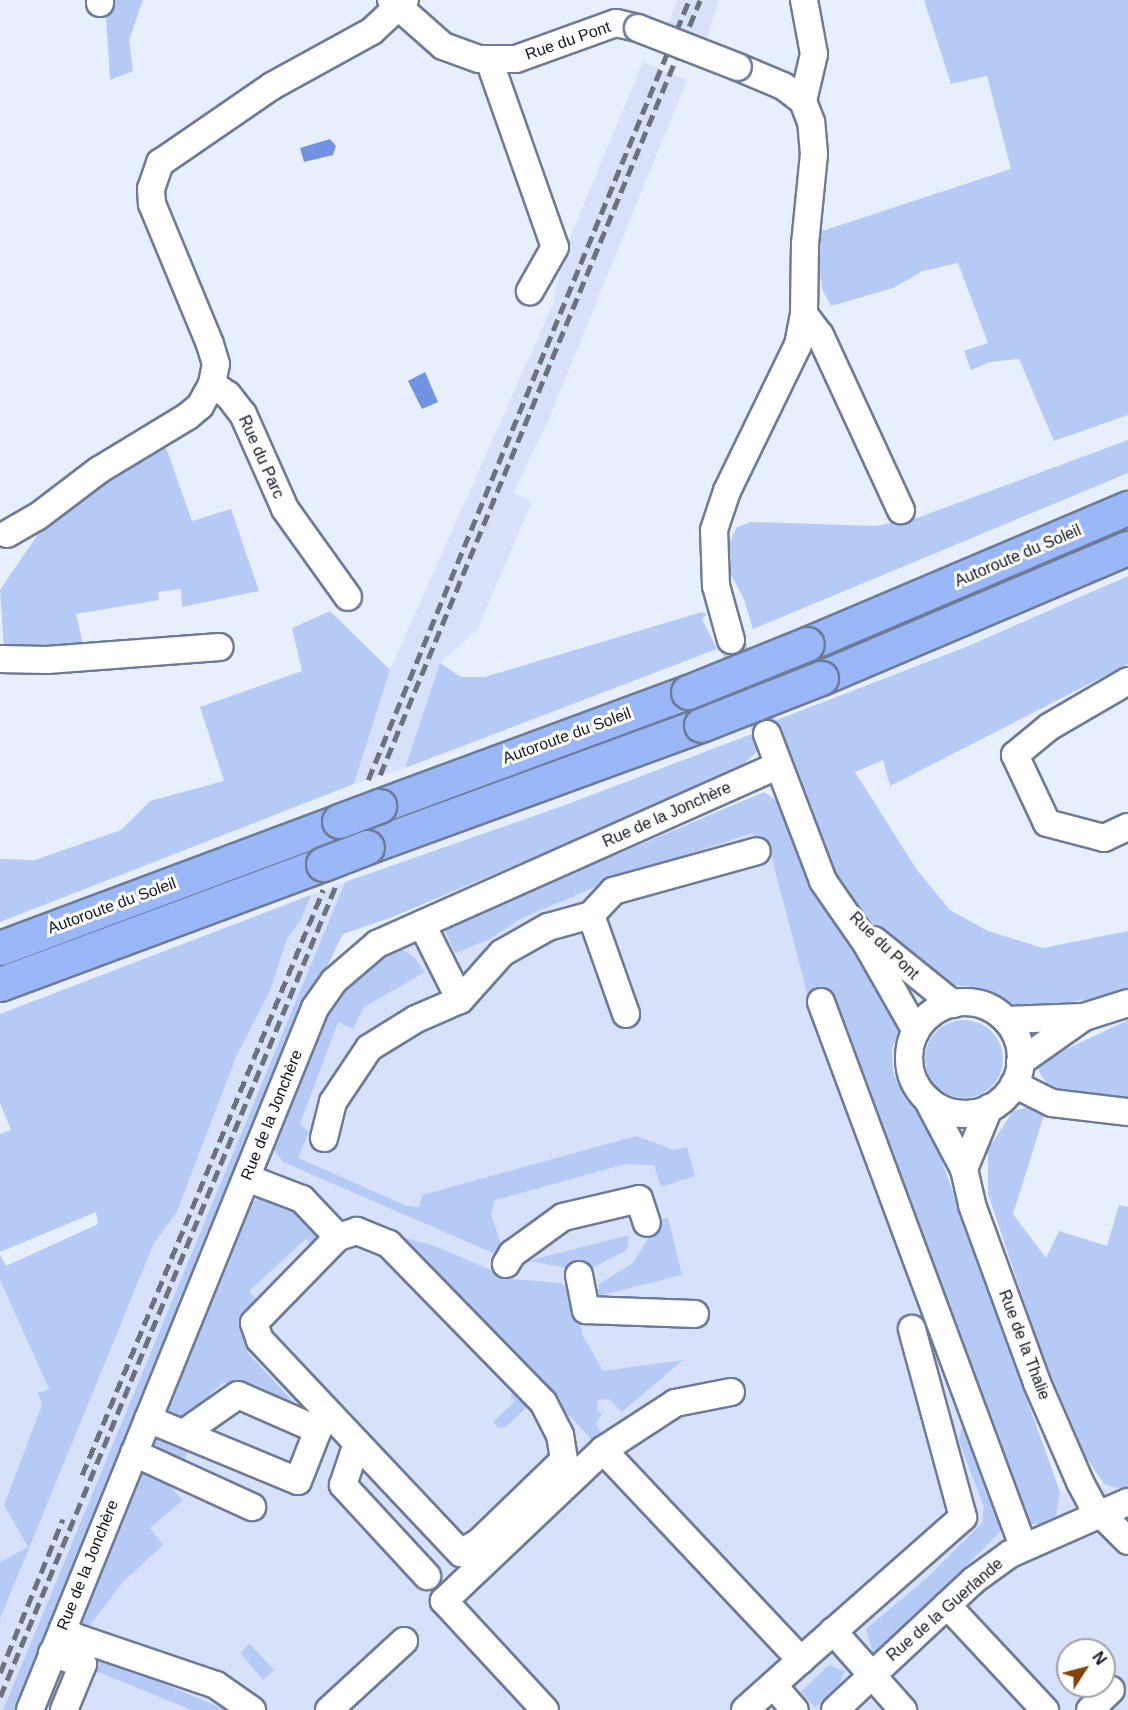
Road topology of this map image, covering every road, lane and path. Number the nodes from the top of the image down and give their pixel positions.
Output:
1 (804, 0) edge
2 (399, 3) edge
3 (489, 60) junction
4 (803, 101) junction
5 (530, 291) dead end
6 (804, 314) junction
7 (212, 384) junction
8 (1128, 508) edge
9 (901, 510) dead end
10 (2, 538) edge
11 (1128, 548) edge
12 (348, 597) dead end
13 (731, 640) tunnel mouth
14 (220, 647) dead end
15 (0, 659) edge
16 (1128, 681) edge
17 (767, 735) tunnel mouth
18 (777, 766) junction
19 (1128, 827) edge
20 (757, 851) dead end
21 (823, 881) junction
22 (591, 915) junction
23 (422, 924) junction
24 (0, 948) edge
25 (0, 984) edge
26 (460, 1000) junction
27 (820, 1002) dead end
28 (1128, 1003) edge
29 (953, 1004) junction
30 (626, 1014) dead end
31 (1084, 1017) junction
32 (1006, 1020) junction
33 (916, 1031) junction
34 (1017, 1073) junction
35 (927, 1099) junction
36 (988, 1108) junction
37 (1128, 1112) edge
38 (324, 1138) dead end
39 (964, 1168) junction
40 (247, 1178) junction
41 (647, 1223) dead end
42 (338, 1237) junction
43 (506, 1264) dead end
44 (579, 1275) dead end
45 (695, 1314) dead end
46 (912, 1329) dead end
47 (731, 1392) dead end
48 (148, 1419) junction
49 (184, 1433) junction
50 (357, 1443) junction
51 (603, 1450) junction
52 (134, 1453) junction
53 (1128, 1502) edge
54 (252, 1507) dead end
55 (1101, 1513) junction
56 (1128, 1541) edge
57 (1023, 1546) junction
58 (427, 1576) dead end
59 (947, 1605) junction
60 (63, 1628) junction
61 (833, 1631) junction
62 (404, 1641) dead end
63 (52, 1653) junction
64 (801, 1660) junction
65 (871, 1676) junction
66 (773, 1685) junction
67 (1103, 1698) edge
68 (30, 1710) edge
69 (64, 1710) edge
70 (252, 1710) edge
71 (329, 1710) edge
72 (545, 1710) edge
73 (745, 1710) edge
74 (795, 1710) edge
75 (835, 1710) edge
76 (903, 1710) edge
77 (1045, 1710) edge
78 (1090, 1710) edge

1 - 4 street
2 - 3 street, Rue du Pont
2 - 7 street, Rue du Pont
3 - 4 street, Rue du Pont, bridge
3 - 5 street
4 - 6 street
6 - 9 street
6 - 13 street
7 - 10 street
7 - 12 street, Rue du Parc
8 - 24 highway, Autoroute du Soleil, bridge
11 - 25 highway, Autoroute du Soleil, bridge
14 - 15 street
16 - 19 street
17 - 18 street, Rue du Pont
18 - 21 street, Rue du Pont
18 - 23 street, Rue de la Jonchère
20 - 22 street
21 - 29 street, Rue du Pont
21 - 33 street, Rue du Pont
22 - 26 street
22 - 30 street
23 - 26 street
23 - 40 street, Rue de la Jonchère
26 - 38 street
27 - 57 street
28 - 31 street
29 - 32 street
29 - 33 street
31 - 32 street
31 - 34 street
32 - 34 street
33 - 35 street
34 - 36 street
34 - 37 street
35 - 36 street
35 - 39 street, Rue de la Thalie
36 - 39 street
39 - 55 street, Rue de la Thalie
40 - 42 street
40 - 48 street, Rue de la Jonchère
41 - 43 street
42 - 50 street
42 - 50 street
44 - 45 street
46 - 61 street
47 - 51 street
48 - 49 street
48 - 52 street, Rue de la Jonchère
49 - 49 street
50 - 58 street
51 - 64 street
51 - 72 street
52 - 54 street
52 - 60 street, Rue de la Jonchère
53 - 55 street, Rue de la Guerlande
55 - 56 street
55 - 57 street, Rue de la Guerlande
57 - 59 street, Rue de la Guerlande
59 - 65 street, Rue de la Guerlande
59 - 77 street
60 - 63 street, Rue de la Jonchère
60 - 70 street
61 - 64 street
61 - 65 street
62 - 71 street
63 - 68 street, Rue de la Jonchère
63 - 69 street
64 - 66 street
65 - 75 street, Rue de la Guerlande
65 - 76 street
66 - 73 street
66 - 74 street
67 - 78 street

